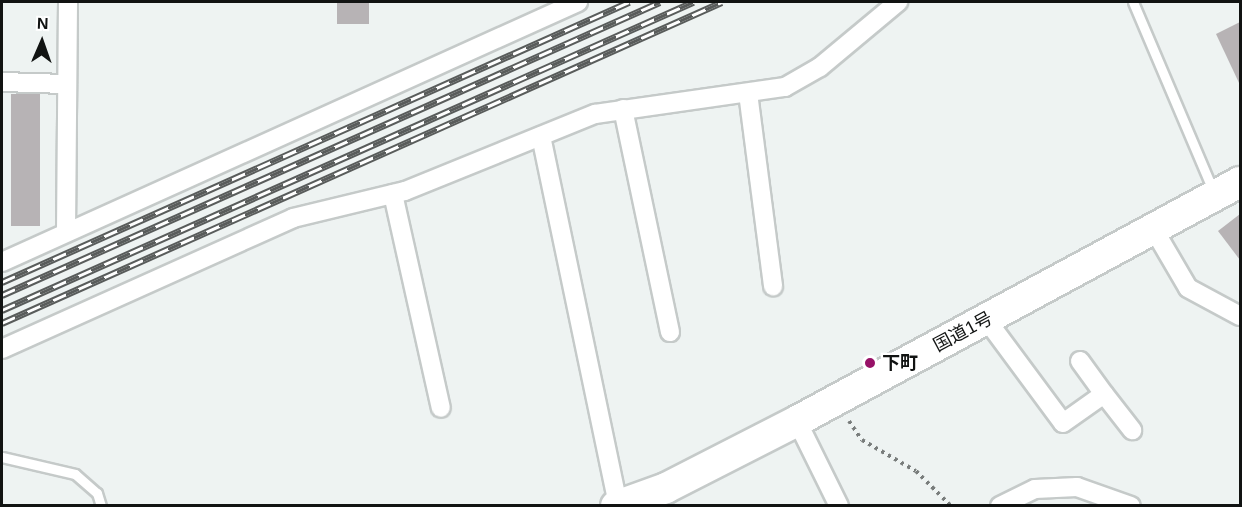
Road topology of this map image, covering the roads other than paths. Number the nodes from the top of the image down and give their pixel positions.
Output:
1 (68, 2) edge
2 (578, 2) edge
3 (898, 2) edge
4 (1133, 2) edge
5 (2, 82) edge
6 (67, 84) junction
7 (748, 93) junction
8 (623, 109) junction
9 (541, 136) junction
10 (1228, 189) edge
11 (393, 194) junction
12 (1153, 228) junction
13 (66, 232) junction
14 (2, 262) edge
15 (773, 286) dead end
16 (1240, 316) edge
17 (986, 319) junction
18 (670, 332) dead end
19 (2, 349) edge
20 (1080, 361) dead end
21 (1104, 393) junction
22 (441, 408) dead end
23 (797, 421) junction
24 (1132, 429) dead end
25 (2, 457) edge
26 (671, 497) edge
27 (617, 505) edge
28 (101, 506) edge
29 (839, 506) edge
30 (1000, 506) edge
31 (1131, 506) edge

1 - 6 street
2 - 13 street
3 - 7 street
4 - 10 lane
5 - 6 street
6 - 13 street
7 - 8 street
7 - 15 street
8 - 9 street
8 - 18 street
9 - 11 street
9 - 27 street
10 - 12 highway, 国道1号
11 - 19 street
11 - 22 street
12 - 16 street
12 - 17 highway, 国道1号
13 - 14 street
17 - 21 street
17 - 23 highway, 国道1号
20 - 21 street
21 - 24 street
23 - 26 highway, 国道1号
23 - 29 street
25 - 28 lane
26 - 27 highway, 国道1号
30 - 31 street

